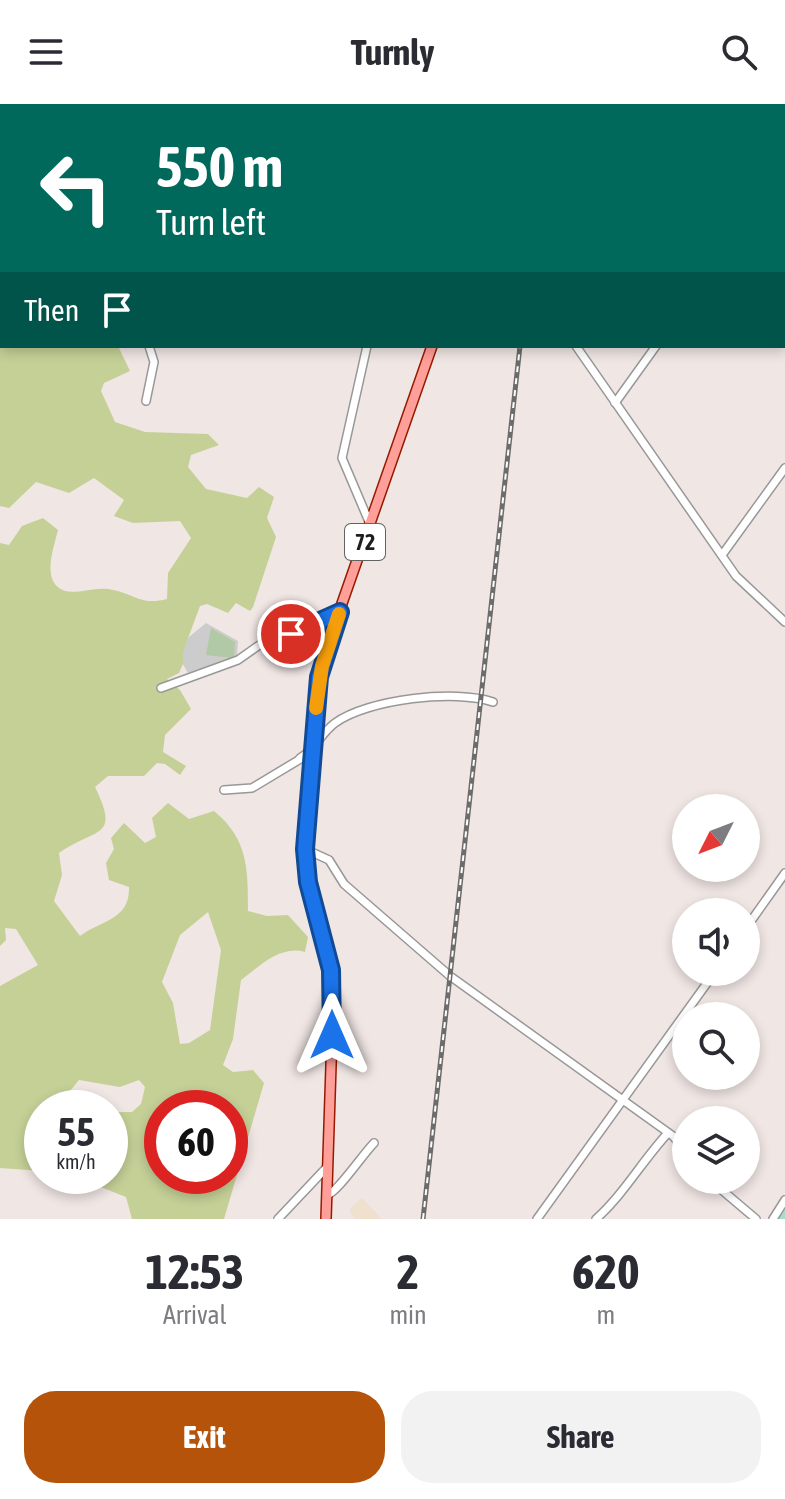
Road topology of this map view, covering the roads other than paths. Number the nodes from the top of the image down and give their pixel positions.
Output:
1 (150, 348) edge
2 (367, 348) edge
3 (431, 348) edge
4 (577, 348) edge
5 (655, 348) edge
6 (146, 401) dead end
7 (615, 403) junction
8 (785, 468) edge
9 (371, 526) junction
10 (722, 555) junction
11 (340, 612) junction
12 (785, 622) edge
13 (161, 688) dead end
14 (493, 702) dead end
15 (315, 725) junction
16 (327, 731) junction
17 (300, 758) junction
18 (312, 759) junction
19 (224, 790) dead end
20 (305, 849) junction
21 (785, 873) edge
22 (760, 908) edge
23 (705, 986) edge
24 (623, 1100) junction
25 (668, 1133) junction
26 (672, 1137) edge
27 (374, 1143) dead end
28 (328, 1166) junction
29 (727, 1194) edge
30 (327, 1195) junction
31 (785, 1200) edge
32 (278, 1219) edge
33 (326, 1219) edge
34 (537, 1219) edge
35 (596, 1219) edge
36 (756, 1219) edge
37 (773, 1219) edge

1 - 6 street
2 - 9 street
3 - 9 main road, 72
4 - 7 street
5 - 7 street
7 - 10 street
8 - 10 street
9 - 11 main road, 72
10 - 12 street
11 - 13 street
11 - 15 main road, 72
14 - 16 street
15 - 16 street
15 - 18 main road, 72, bridge
16 - 17 street
17 - 18 street
17 - 19 street
18 - 20 main road, 72
20 - 24 street
20 - 28 main road, 72
21 - 22 street
23 - 24 street
24 - 25 street
24 - 34 street
25 - 26 street
25 - 35 street
27 - 30 street
28 - 30 main road, 72
28 - 32 street
29 - 36 street
30 - 33 main road, 72
31 - 37 street

